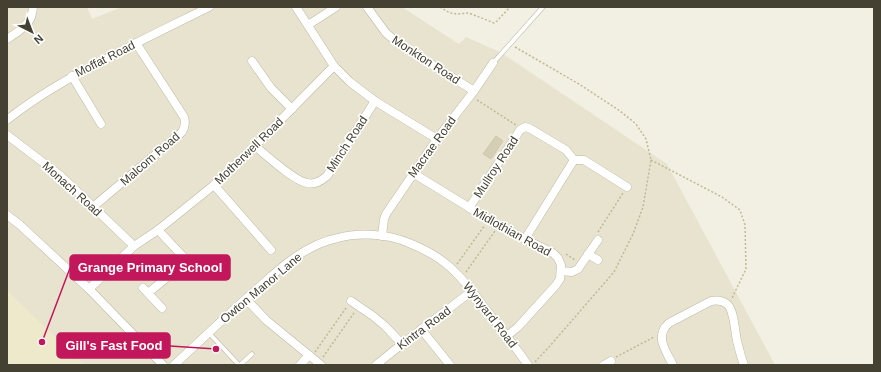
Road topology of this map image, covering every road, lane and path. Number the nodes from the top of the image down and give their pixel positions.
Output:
1 (33, 7) edge
2 (207, 7) edge
3 (296, 7) edge
4 (336, 7) edge
5 (366, 7) edge
6 (440, 7) edge
7 (510, 7) edge
8 (543, 7) edge
9 (308, 25) junction
10 (7, 39) edge
11 (136, 43) junction
12 (510, 44) junction
13 (252, 60) dead end
14 (493, 63) joint
15 (334, 66) junction
16 (72, 76) junction
17 (472, 93) junction
18 (375, 101) junction
19 (292, 109) junction
20 (7, 120) edge
21 (101, 124) dead end
22 (520, 130) junction
23 (7, 135) edge
24 (437, 139) junction
25 (255, 146) junction
26 (574, 160) junction
27 (651, 160) junction
28 (414, 173) junction
29 (214, 185) junction
30 (626, 186) joint
31 (93, 207) junction
32 (470, 208) junction
33 (7, 215) edge
34 (488, 220) junction
35 (498, 226) junction
36 (158, 230) junction
37 (382, 236) junction
38 (597, 238) joint
39 (525, 239) junction
40 (134, 246) junction
41 (271, 250) dead end
42 (566, 254) dead end
43 (588, 254) junction
44 (598, 260) dead end
45 (578, 262) dead end
46 (454, 266) junction
47 (561, 272) junction
48 (465, 274) dead end
49 (89, 289) junction
50 (472, 291) junction
51 (246, 299) junction
52 (351, 301) joint
53 (728, 305) junction
54 (359, 306) junction
55 (162, 308) dead end
56 (421, 330) junction
57 (209, 332) junction
58 (507, 336) junction
59 (661, 339) junction
60 (402, 344) junction
61 (252, 354) dead end
62 (310, 356) junction
63 (608, 363) edge
64 (320, 364) edge
65 (163, 365) edge
66 (174, 365) edge
67 (239, 365) edge
68 (300, 365) edge
69 (376, 365) edge
70 (450, 365) edge
71 (528, 365) edge
72 (532, 365) edge
73 (673, 365) edge
74 (744, 365) edge

1 - 10 street
2 - 11 street, Moffat Road
3 - 9 street
4 - 9 street
5 - 17 street, Monkton Road
6 - 7 path
8 - 12 lane
9 - 15 street
11 - 16 street, Moffat Road
11 - 31 street, Malcom Road
12 - 14 lane
12 - 27 path
13 - 19 street
14 - 17 street, Macrae Road
15 - 18 street
15 - 19 street, Motherwell Road
16 - 20 street, Moffat Road
16 - 21 street
17 - 22 path
17 - 24 street, Macrae Road
18 - 24 street
18 - 25 street, Minch Road
19 - 25 street, Motherwell Road
22 - 26 street, Mullroy Road
22 - 32 street, Mullroy Road
23 - 31 street, Monach Road
24 - 28 street, Macrae Road
25 - 29 street, Motherwell Road
26 - 30 street, Mullroy Road
26 - 39 street
27 - 53 path
27 - 72 path
28 - 32 street, Midlothian Road
28 - 37 street, Macrae Road
29 - 36 street, Motherwell Road
29 - 41 street
30 - 38 path
31 - 40 street, Monach Road
32 - 34 street, Midlothian Road
33 - 49 street
34 - 35 street, Midlothian Road
34 - 46 path
35 - 39 street, Midlothian Road
35 - 48 path
36 - 40 street, Motherwell Road
36 - 55 street
37 - 46 street, Owton Manor Lane
37 - 51 street, Owton Manor Lane
38 - 43 street
39 - 47 street, Midlothian Road
40 - 49 street, Motherwell Road
42 - 45 path
43 - 44 street
43 - 47 street
46 - 50 street, Wynyard Road
47 - 58 street
49 - 65 street
50 - 56 street, Kintra Road
50 - 58 street, Wynyard Road
51 - 57 street, Owton Manor Lane
51 - 62 street
52 - 54 street
52 - 62 path
53 - 59 street
53 - 74 street
54 - 60 street
54 - 64 path
56 - 60 street, Kintra Road
56 - 70 street
57 - 66 street, Owton Manor Lane
57 - 67 lane
58 - 71 street, Wynyard Road
59 - 63 path
59 - 73 street
60 - 69 street, Kintra Road
61 - 67 lane
62 - 64 street
62 - 68 street

